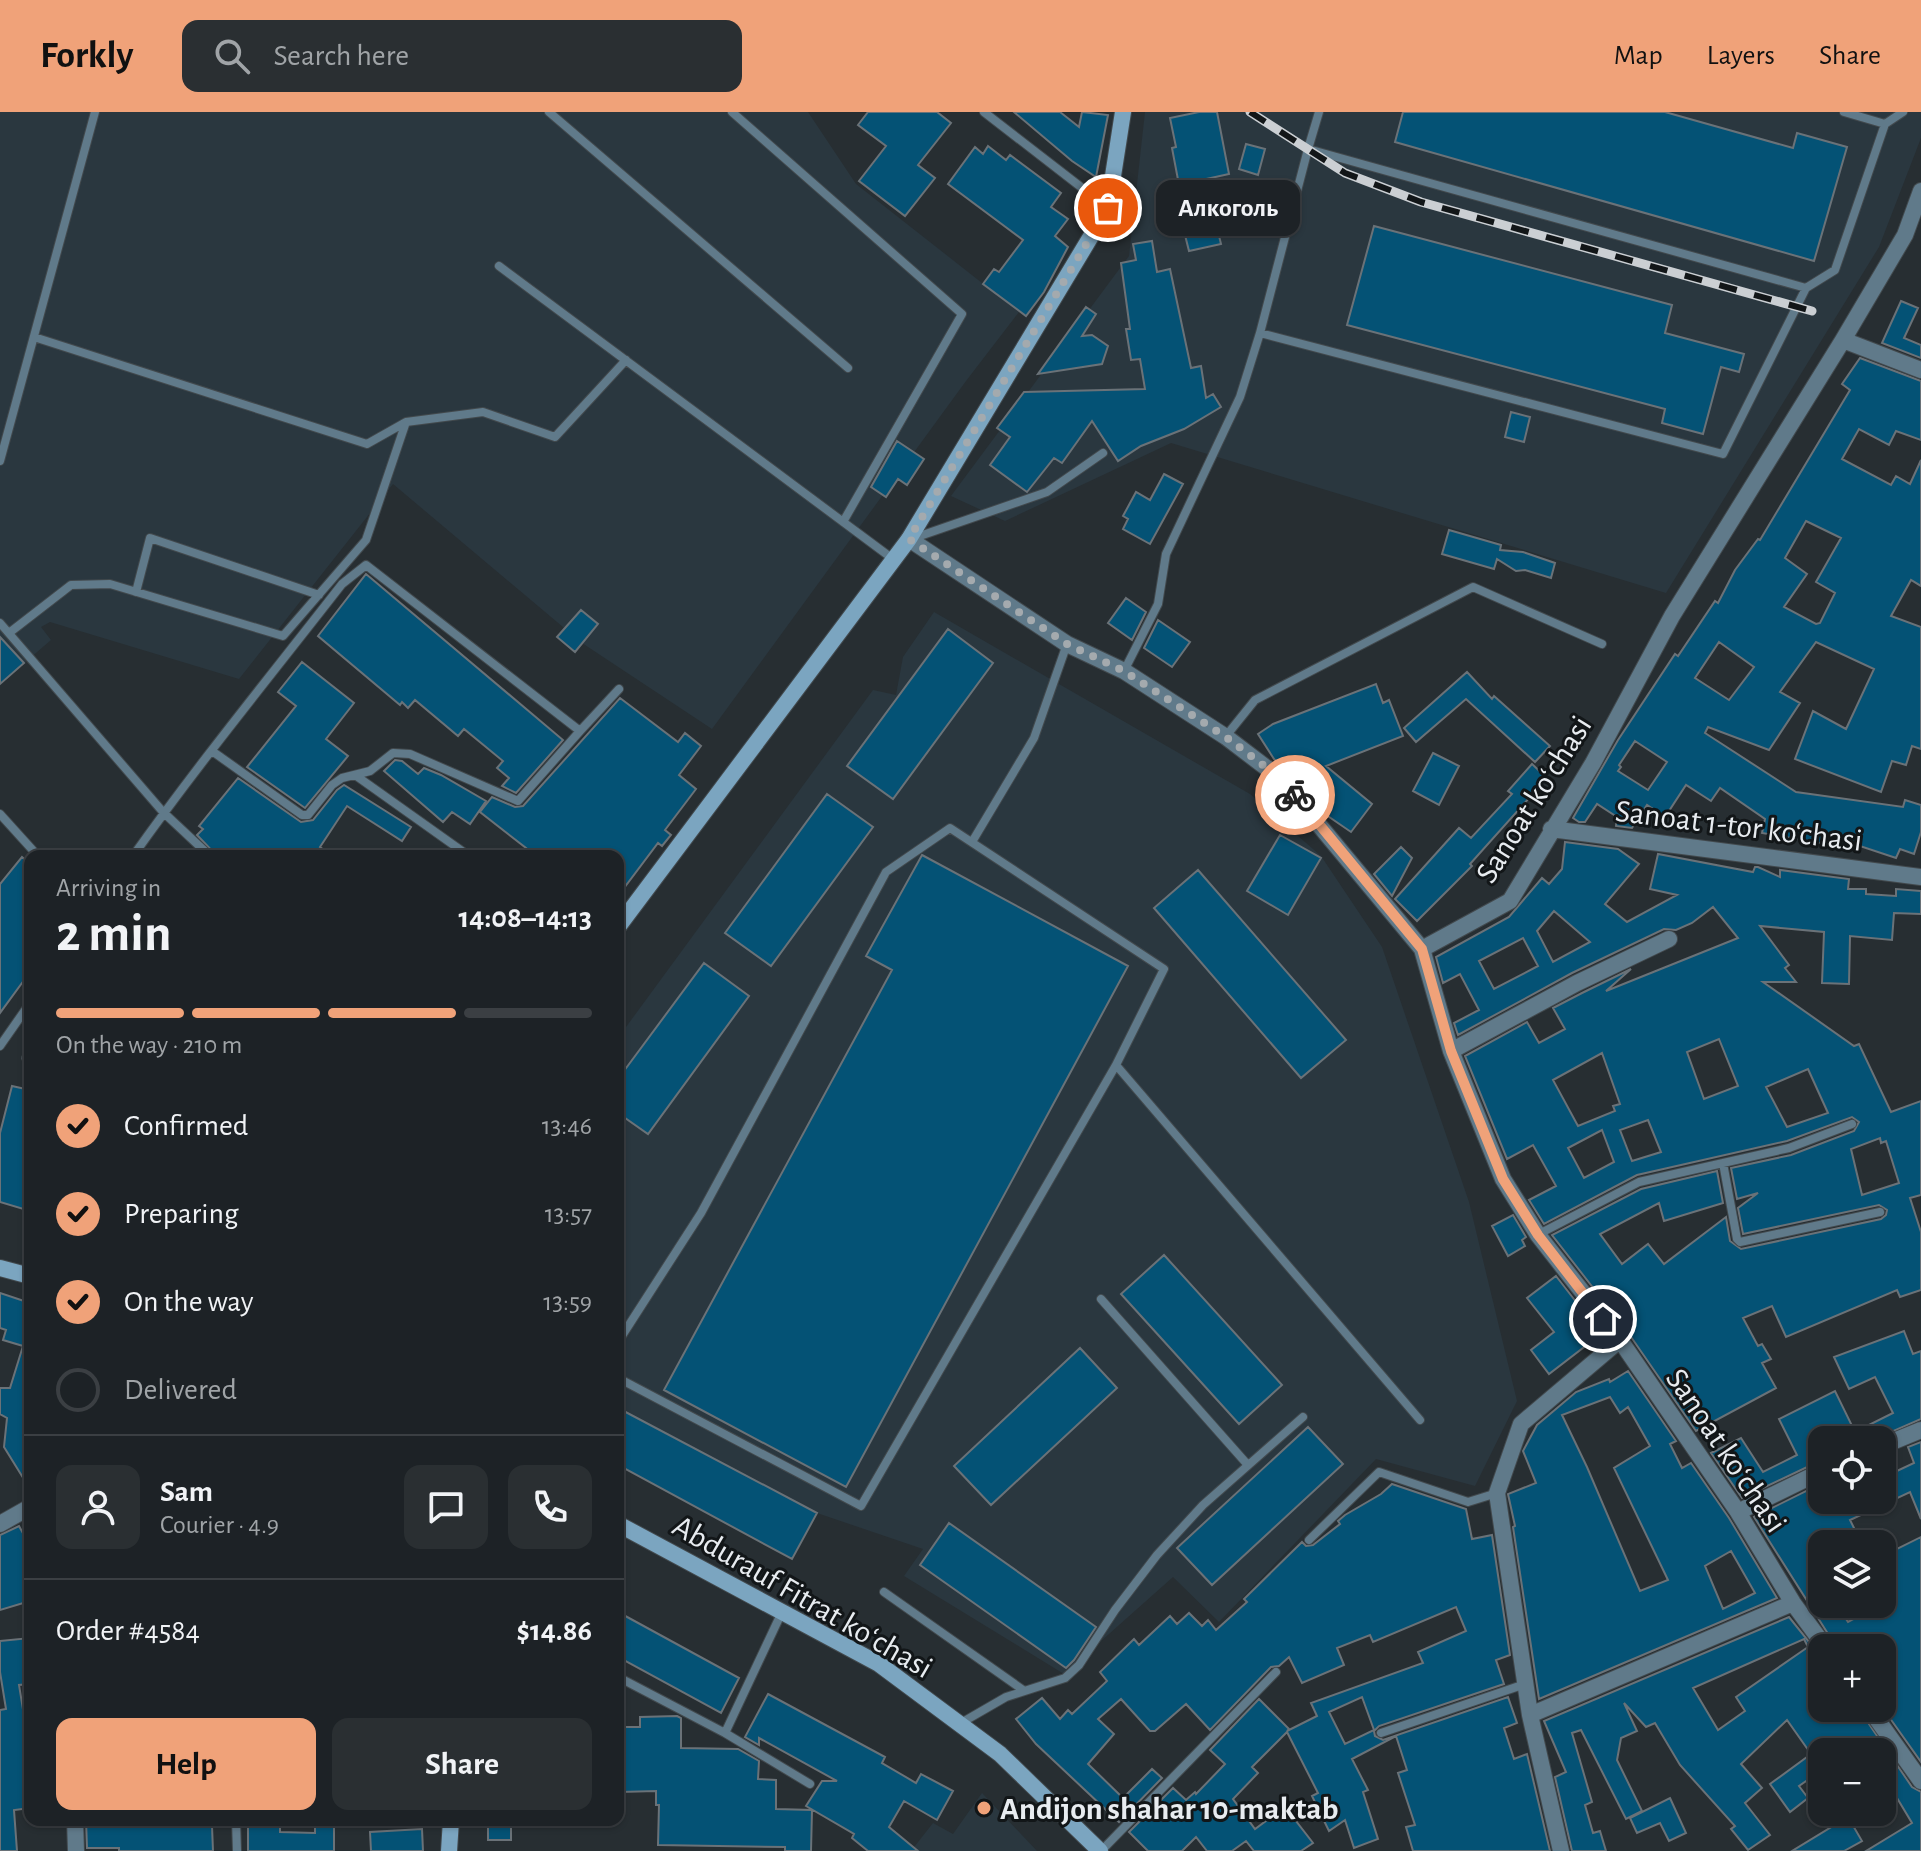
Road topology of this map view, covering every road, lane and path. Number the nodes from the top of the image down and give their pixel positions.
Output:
1 (95, 112) edge
2 (549, 112) edge
3 (732, 112) edge
4 (984, 112) edge
5 (1123, 112) edge
6 (1319, 112) edge
7 (1844, 112) edge
8 (1903, 112) edge
9 (1885, 124) junction
10 (1308, 149) junction
11 (1921, 191) edge
12 (1108, 208) junction
13 (499, 266) dead end
14 (1806, 288) junction
15 (1260, 333) junction
16 (34, 337) junction
17 (1843, 340) junction
18 (626, 360) junction
19 (848, 368) dead end
20 (1921, 370) edge
21 (406, 422) junction
22 (1103, 453) dead end
23 (0, 461) edge
24 (843, 522) junction
25 (909, 539) junction
26 (894, 560) junction
27 (136, 592) junction
28 (319, 595) junction
29 (0, 623) edge
30 (9, 633) junction
31 (1067, 644) junction
32 (1602, 644) dead end
33 (1124, 671) junction
34 (619, 689) dead end
35 (580, 731) junction
36 (1226, 737) junction
37 (212, 751) junction
38 (355, 775) junction
39 (163, 812) junction
40 (0, 814) edge
41 (1551, 829) junction
42 (972, 842) junction
43 (33, 850) edge
44 (137, 850) edge
45 (204, 850) edge
46 (461, 850) edge
47 (1921, 877) edge
48 (624, 919) edge
49 (1669, 939) dead end
50 (1422, 949) junction
51 (24, 1012) edge
52 (0, 1046) edge
53 (1451, 1051) junction
54 (1116, 1065) junction
55 (1852, 1124) dead end
56 (1723, 1163) junction
57 (1880, 1212) dead end
58 (1538, 1235) junction
59 (0, 1268) edge
60 (24, 1274) edge
61 (1101, 1299) dead end
62 (624, 1333) edge
63 (1620, 1340) junction
64 (624, 1381) edge
65 (1303, 1417) dead end
66 (1420, 1420) dead end
67 (1921, 1430) edge
68 (1896, 1440) edge
69 (1247, 1464) junction
70 (1808, 1478) edge
71 (1497, 1493) junction
72 (24, 1510) edge
73 (1738, 1512) junction
74 (0, 1524) edge
75 (624, 1527) edge
76 (1309, 1540) dead end
77 (884, 1592) dead end
78 (1793, 1603) junction
79 (782, 1612) junction
80 (1816, 1634) edge
81 (1276, 1672) dead end
82 (624, 1680) edge
83 (1525, 1684) junction
84 (1023, 1690) junction
85 (1530, 1715) junction
86 (1879, 1722) edge
87 (961, 1723) junction
88 (725, 1733) junction
89 (1381, 1733) dead end
90 (1921, 1781) edge
91 (810, 1784) dead end
92 (75, 1826) edge
93 (236, 1826) edge
94 (451, 1826) edge
95 (76, 1851) edge
96 (237, 1851) edge
97 (449, 1851) edge
98 (1100, 1851) edge
99 (1561, 1851) edge

1 - 16 lane
2 - 19 lane
3 - 24 lane
4 - 12 lane
5 - 12 street
6 - 10 lane
7 - 9 lane
8 - 9 lane
9 - 14 lane
10 - 14 lane
10 - 15 lane
11 - 17 street, Sanoat koʻchasi
12 - 25 street
13 - 18 lane
14 - 15 lane
15 - 33 lane
16 - 21 lane
16 - 23 lane
17 - 20 street
17 - 41 street, Sanoat koʻchasi
18 - 21 lane
18 - 24 lane
21 - 28 lane
22 - 25 lane
24 - 26 lane
25 - 26 street
25 - 31 street
26 - 48 street
27 - 28 lane
27 - 28 lane
27 - 30 lane
29 - 30 lane
30 - 39 lane
31 - 33 street
31 - 42 lane
32 - 36 lane
33 - 36 street
34 - 35 lane
35 - 37 lane
35 - 38 lane
36 - 50 street
37 - 38 lane
37 - 39 lane
38 - 46 lane
39 - 44 lane
39 - 45 lane
40 - 43 lane
41 - 47 street, Sanoat 1-tor ko‘chasi
41 - 50 street, Sanoat koʻchasi
42 - 54 lane
42 - 62 lane
49 - 53 street
50 - 53 street, Sanoat koʻchasi
51 - 52 lane
53 - 58 street, Sanoat koʻchasi
54 - 64 lane
54 - 66 lane
55 - 56 lane
56 - 57 lane
56 - 58 lane
58 - 63 street, Sanoat koʻchasi
59 - 60 street
61 - 69 lane
63 - 71 street
63 - 73 street, Sanoat koʻchasi
65 - 69 lane
67 - 68 street
69 - 84 lane
70 - 73 street
71 - 76 lane
71 - 83 street
72 - 74 street
73 - 78 street, Sanoat koʻchasi
75 - 79 street, Abdurauf Fitrat koʻchasi
77 - 84 lane
78 - 80 street, Sanoat koʻchasi
78 - 85 street
79 - 87 street, Abdurauf Fitrat koʻchasi
79 - 88 lane
81 - 98 lane
82 - 88 lane
83 - 85 street
83 - 89 lane
84 - 87 lane
85 - 99 street
86 - 90 street
87 - 98 street, Abdurauf Fitrat koʻchasi
88 - 91 lane
92 - 95 street
93 - 96 lane
94 - 97 street

